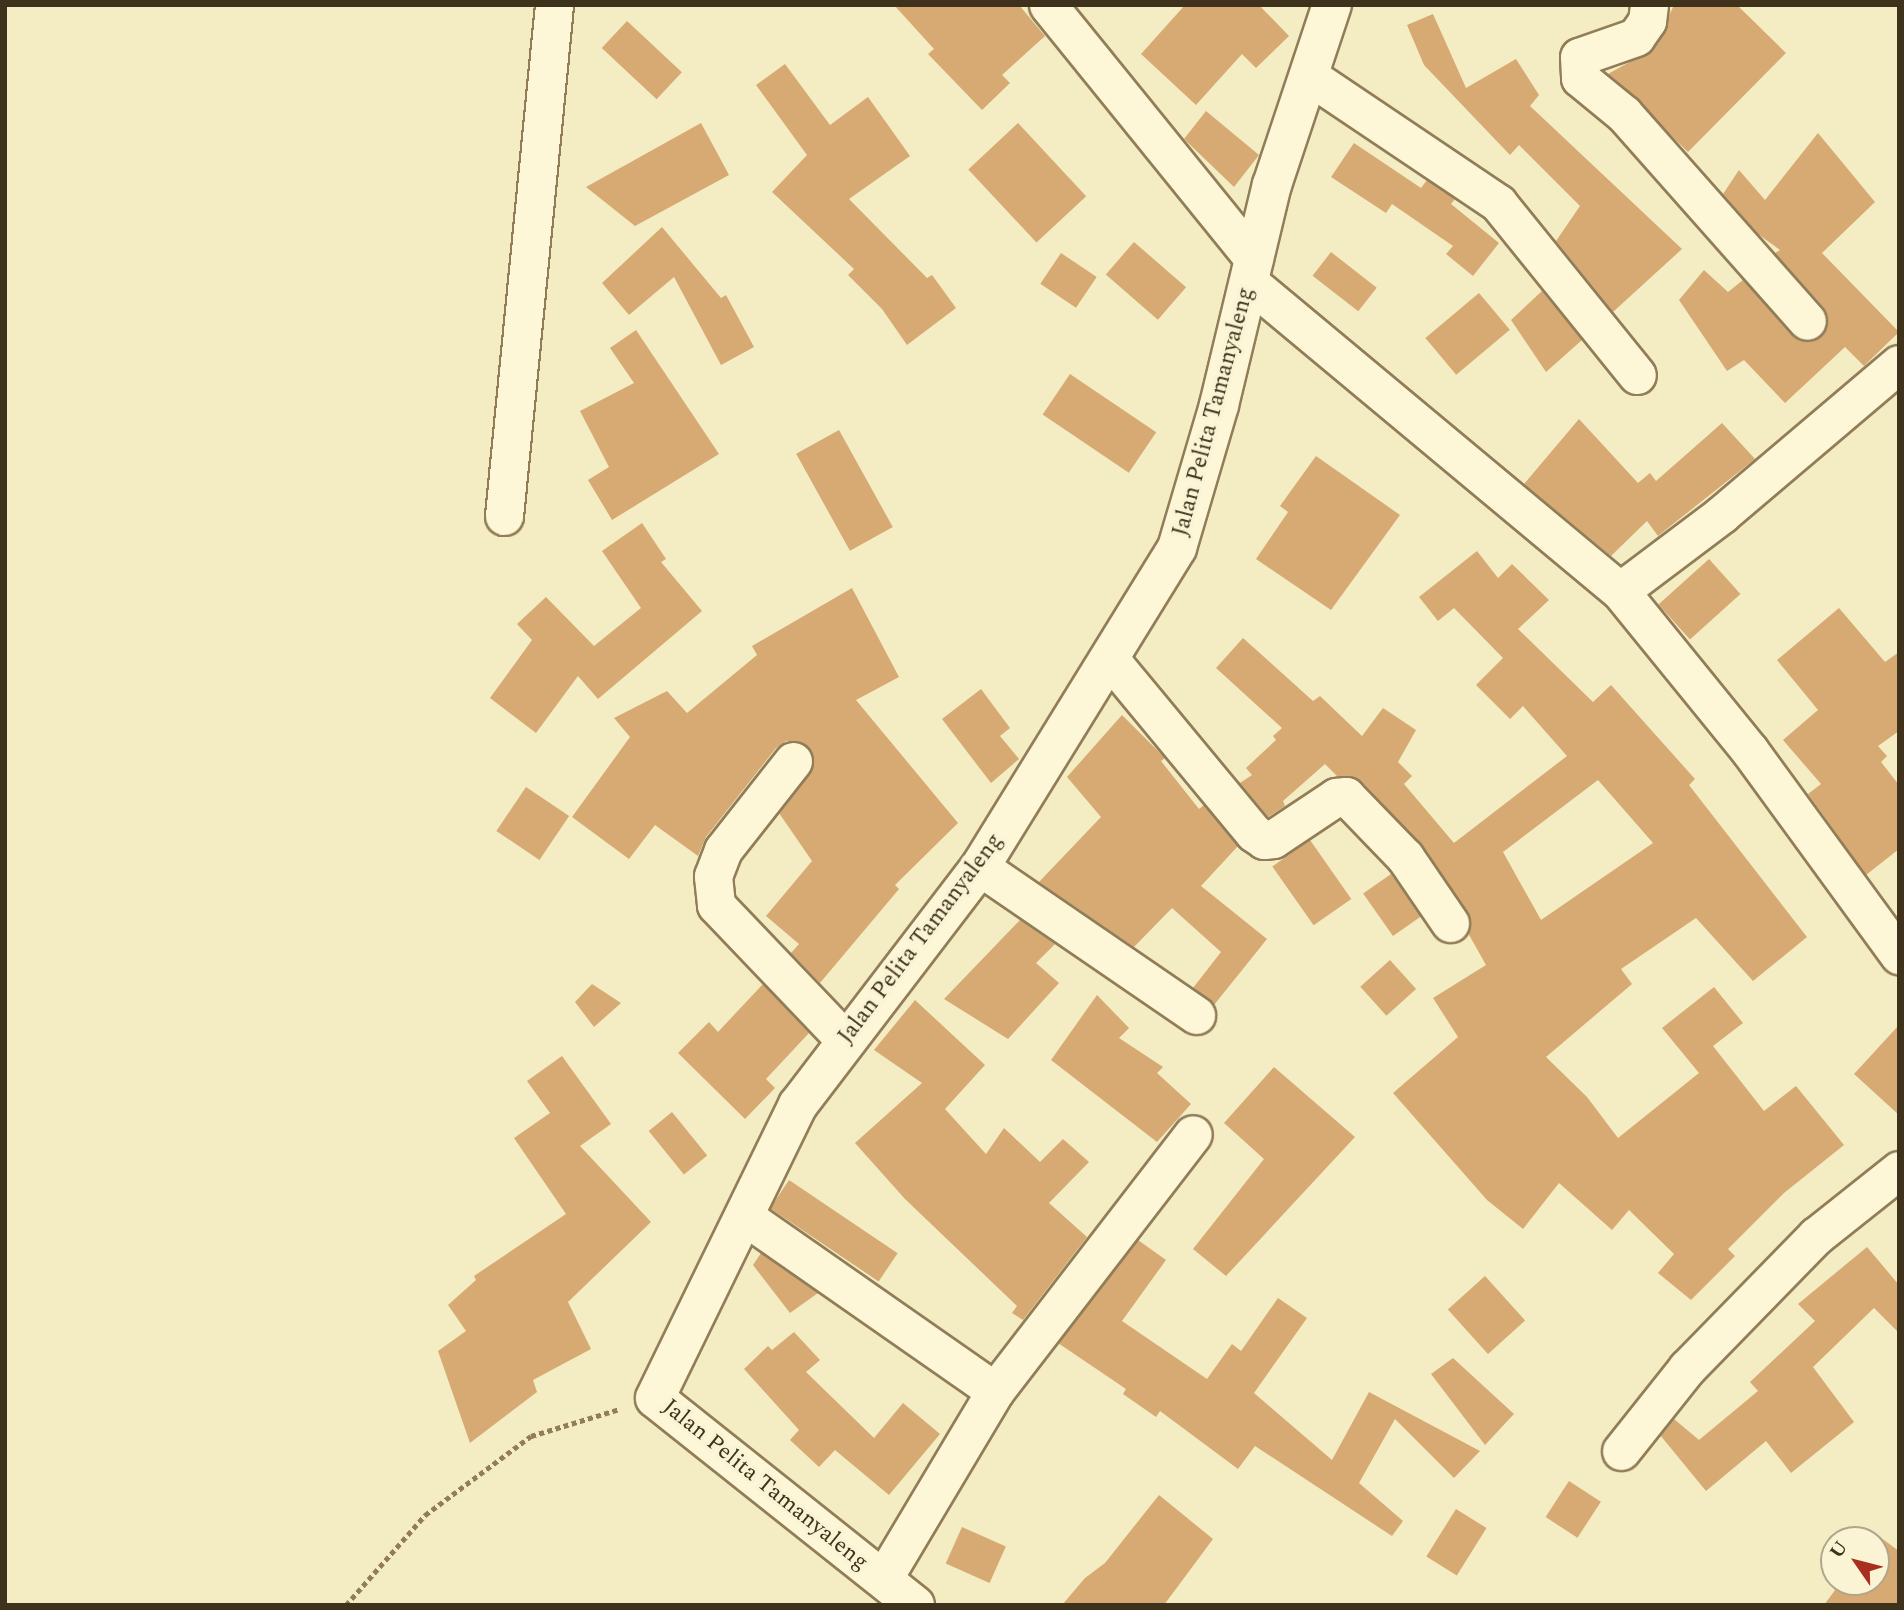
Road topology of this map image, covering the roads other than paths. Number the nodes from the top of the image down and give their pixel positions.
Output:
1 (554, 5) edge
2 (1048, 5) edge
3 (1332, 5) edge
4 (1649, 5) edge
5 (1308, 76) junction
6 (1251, 270) junction
7 (1807, 321) dead end
8 (1899, 364) edge
9 (1637, 374) dead end
10 (504, 516) dead end
11 (1620, 591) junction
12 (1109, 658) junction
13 (793, 761) dead end
14 (980, 867) junction
15 (1450, 923) dead end
16 (1899, 955) edge
17 (1196, 1015) dead end
18 (846, 1041) junction
19 (1193, 1134) dead end
20 (1899, 1170) edge
21 (744, 1216) junction
22 (995, 1391) junction
23 (1621, 1451) dead end
24 (883, 1579) junction
25 (915, 1605) edge

1 - 10 street
2 - 6 street
3 - 5 street, Jalan Pelita Tamanyaleng
4 - 7 street
5 - 6 street, Jalan Pelita Tamanyaleng
5 - 9 street
6 - 11 street
6 - 12 street, Jalan Pelita Tamanyaleng
8 - 11 street
11 - 16 street
12 - 14 street, Jalan Pelita Tamanyaleng
12 - 15 street
13 - 18 street
14 - 17 street
14 - 18 street, Jalan Pelita Tamanyaleng
18 - 21 street, Jalan Pelita Tamanyaleng
19 - 22 street
20 - 23 street
21 - 22 street
21 - 24 street, Jalan Pelita Tamanyaleng
22 - 24 street
24 - 25 street, Jalan Pelita Tamanyaleng

